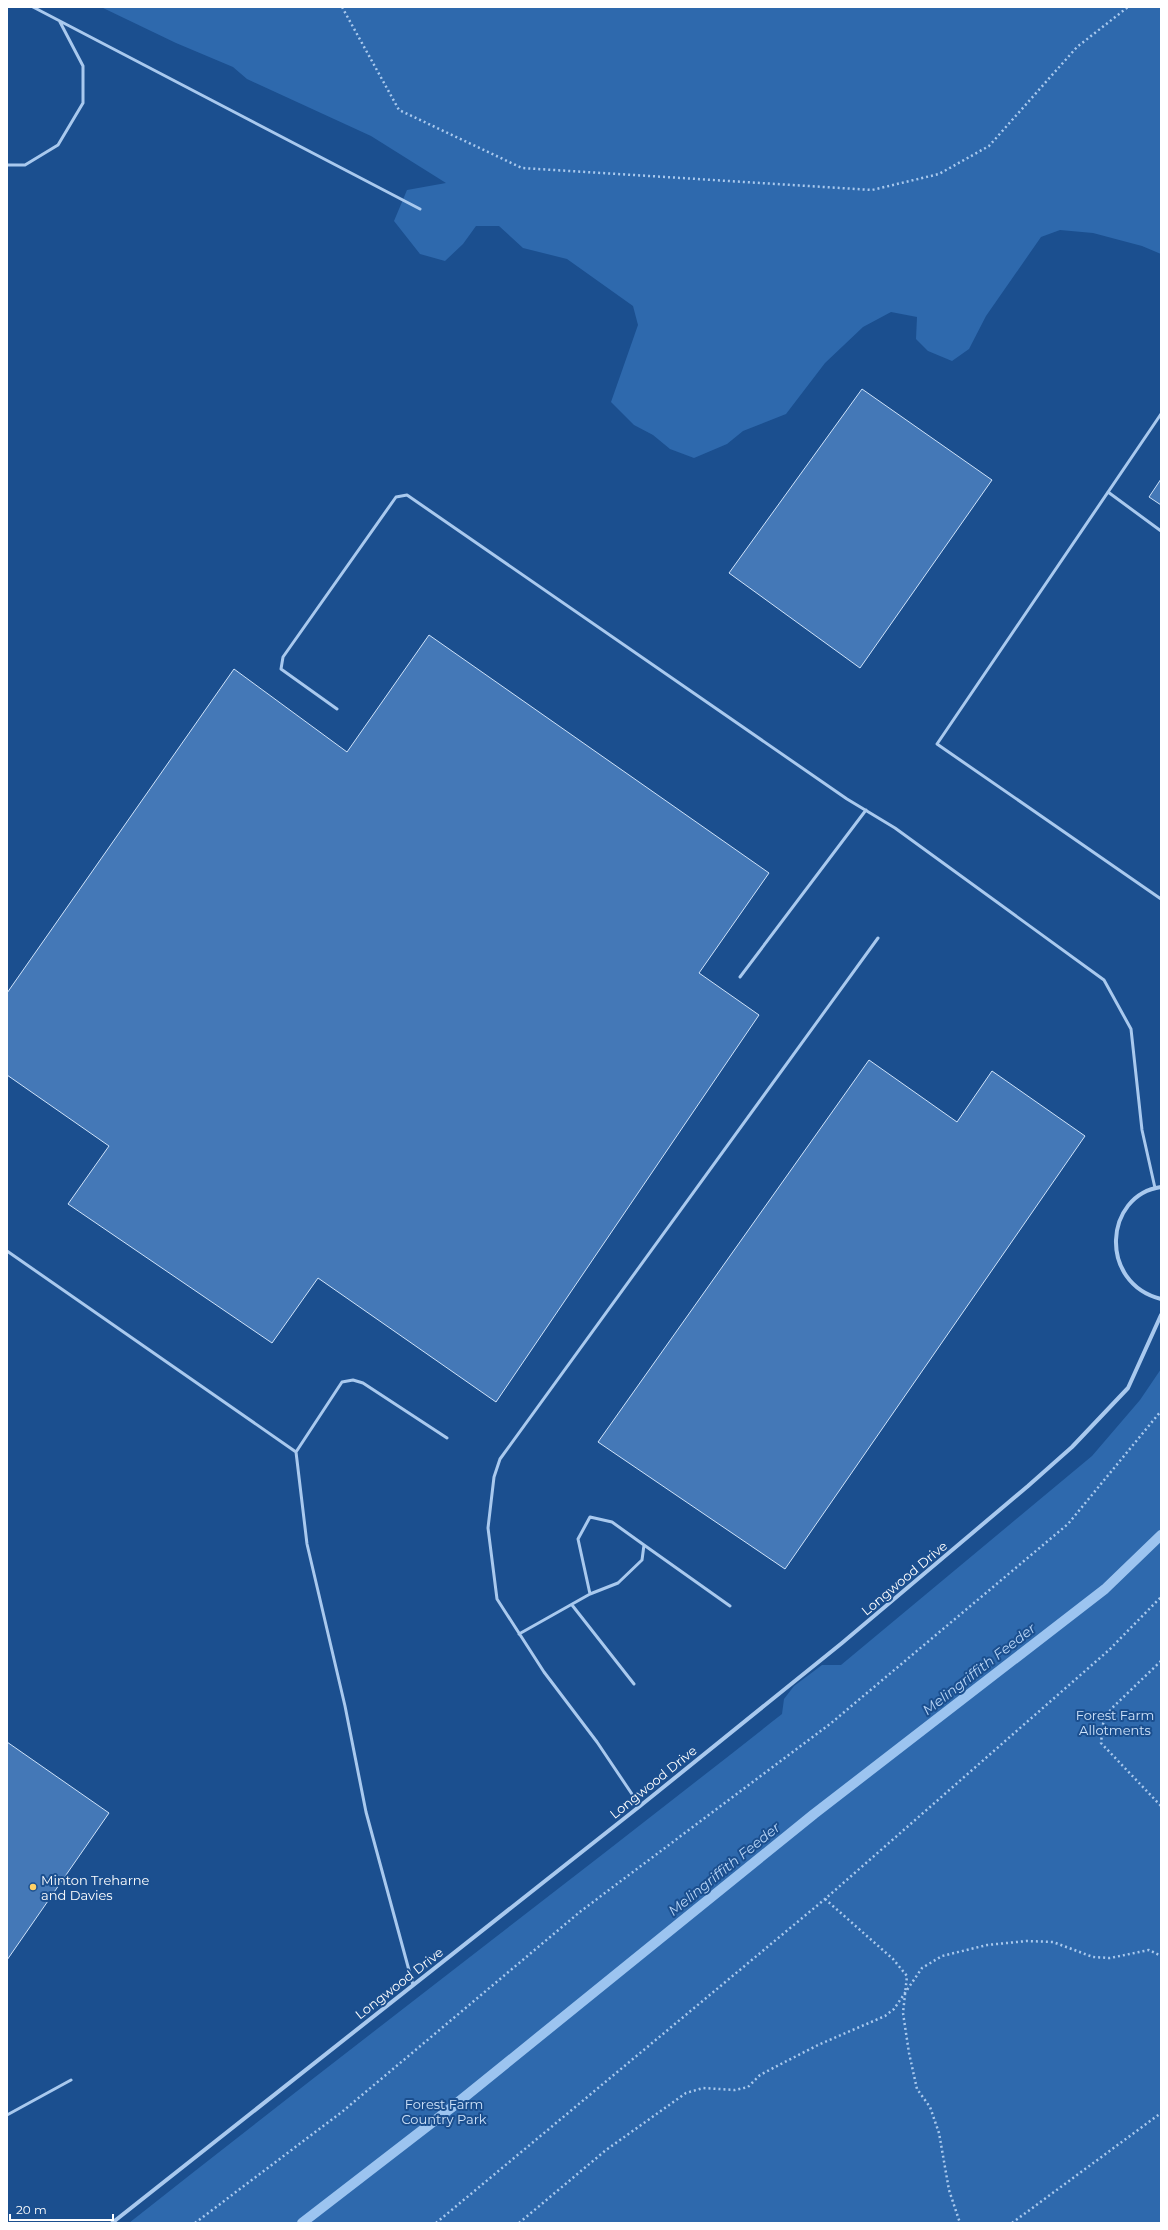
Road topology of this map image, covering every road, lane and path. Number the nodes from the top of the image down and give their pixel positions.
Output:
1 (33, 7) edge
2 (342, 7) edge
3 (1128, 7) edge
4 (60, 21) junction
5 (7, 165) edge
6 (420, 209) dead end
7 (1161, 414) edge
8 (1108, 492) junction
9 (1161, 531) edge
10 (337, 709) dead end
11 (866, 810) junction
12 (1161, 899) edge
13 (878, 938) dead end
14 (740, 977) dead end
15 (1161, 1187) edge
16 (1155, 1188) junction
17 (7, 1252) edge
18 (1161, 1299) edge
19 (1161, 1315) edge
20 (1161, 1411) edge
21 (447, 1438) dead end
22 (296, 1452) junction
23 (644, 1545) junction
24 (590, 1594) junction
25 (1161, 1597) edge
26 (572, 1605) junction
27 (730, 1606) dead end
28 (519, 1634) junction
29 (1161, 1661) edge
30 (634, 1684) dead end
31 (640, 1806) junction
32 (1161, 1806) edge
33 (825, 1899) junction
34 (1161, 1956) edge
35 (413, 1985) junction
36 (905, 1990) junction
37 (71, 2080) dead end
38 (1161, 2113) edge
39 (7, 2115) edge
40 (112, 2223) edge
41 (195, 2223) edge
42 (436, 2223) edge
43 (520, 2223) edge
44 (960, 2223) edge
45 (1012, 2223) edge

1 - 4 lane
2 - 3 path
4 - 5 lane
4 - 6 lane
7 - 8 lane
8 - 9 lane
8 - 12 lane
10 - 11 lane
11 - 14 lane
11 - 16 lane
13 - 28 lane
15 - 16 street
16 - 18 street
17 - 22 lane
19 - 31 street, Longwood Drive
20 - 41 path
21 - 22 lane
22 - 35 lane
23 - 24 lane
23 - 24 lane
23 - 27 lane
24 - 26 lane
25 - 33 path
26 - 28 lane
26 - 30 lane
28 - 31 lane
29 - 32 path
31 - 35 street, Longwood Drive
33 - 36 path
33 - 42 path
34 - 36 path
35 - 40 street, Longwood Drive
36 - 43 path
36 - 44 path
37 - 39 lane
38 - 45 path

